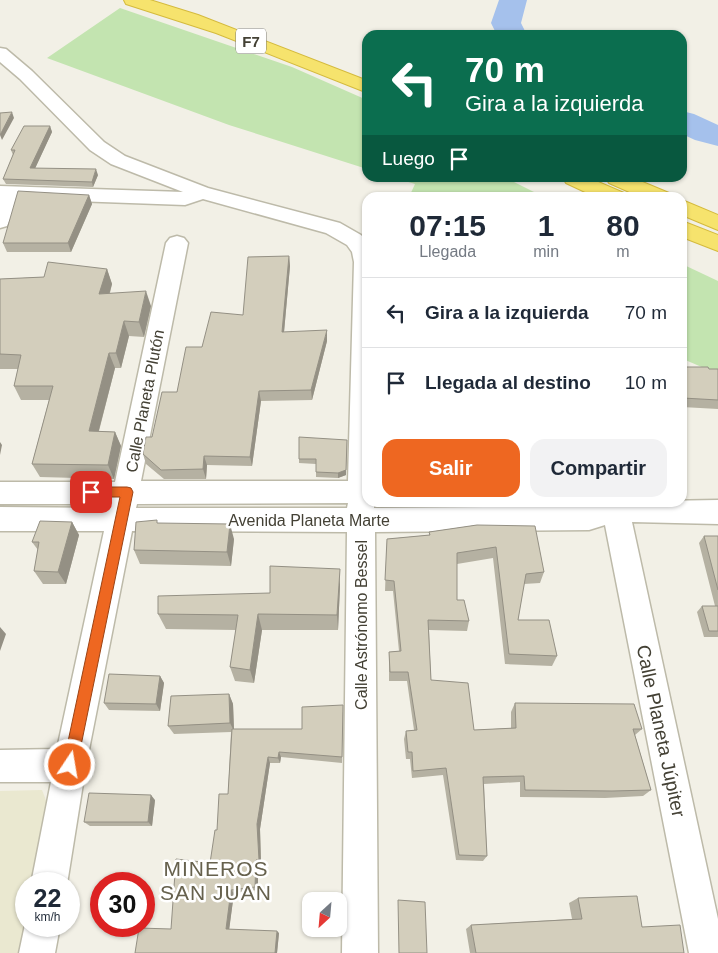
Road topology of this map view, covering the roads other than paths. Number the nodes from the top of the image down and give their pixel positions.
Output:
1 (132, 0) edge
2 (174, 0) edge
3 (0, 53) edge
4 (362, 71) edge
5 (362, 86) edge
6 (582, 182) edge
7 (625, 182) edge
8 (6, 192) edge
9 (201, 192) junction
10 (604, 192) edge
11 (648, 192) edge
12 (687, 209) edge
13 (0, 221) edge
14 (718, 223) edge
15 (687, 230) edge
16 (177, 243) dead end
17 (718, 244) edge
18 (362, 251) edge
19 (127, 492) junction
20 (362, 492) edge
21 (0, 493) edge
22 (362, 507) edge
23 (607, 507) edge
24 (609, 507) edge
25 (672, 507) edge
26 (718, 512) edge
27 (0, 519) edge
28 (122, 519) junction
29 (361, 520) junction
30 (70, 765) junction
31 (0, 766) edge
32 (51, 872) edge
33 (40, 937) edge
34 (37, 953) edge
35 (360, 953) edge
36 (707, 953) edge

1 - 5 highway, F7
2 - 4 highway, F7
3 - 9 street
6 - 10 highway
7 - 11 highway
8 - 9 street
8 - 13 street
9 - 18 street, Calle Astrónomo Bessel
12 - 14 highway
15 - 17 highway
16 - 19 street, Calle Planeta Plutón
19 - 20 street, Avenida Planeta Marte
19 - 21 street, Avenida Planeta Marte
19 - 28 street, Calle Planeta Plutón
22 - 29 street, Calle Astrónomo Bessel
23 - 29 street, Avenida Planeta Marte
24 - 36 street, Calle Planeta Júpiter
25 - 26 street, Avenida Planeta Marte
27 - 28 street, Avenida Planeta Marte
28 - 29 street, Avenida Planeta Marte
28 - 30 street, Calle Planeta Plutón
29 - 35 street, Calle Astrónomo Bessel
30 - 31 street
30 - 32 street, Calle Planeta Plutón
33 - 34 street

